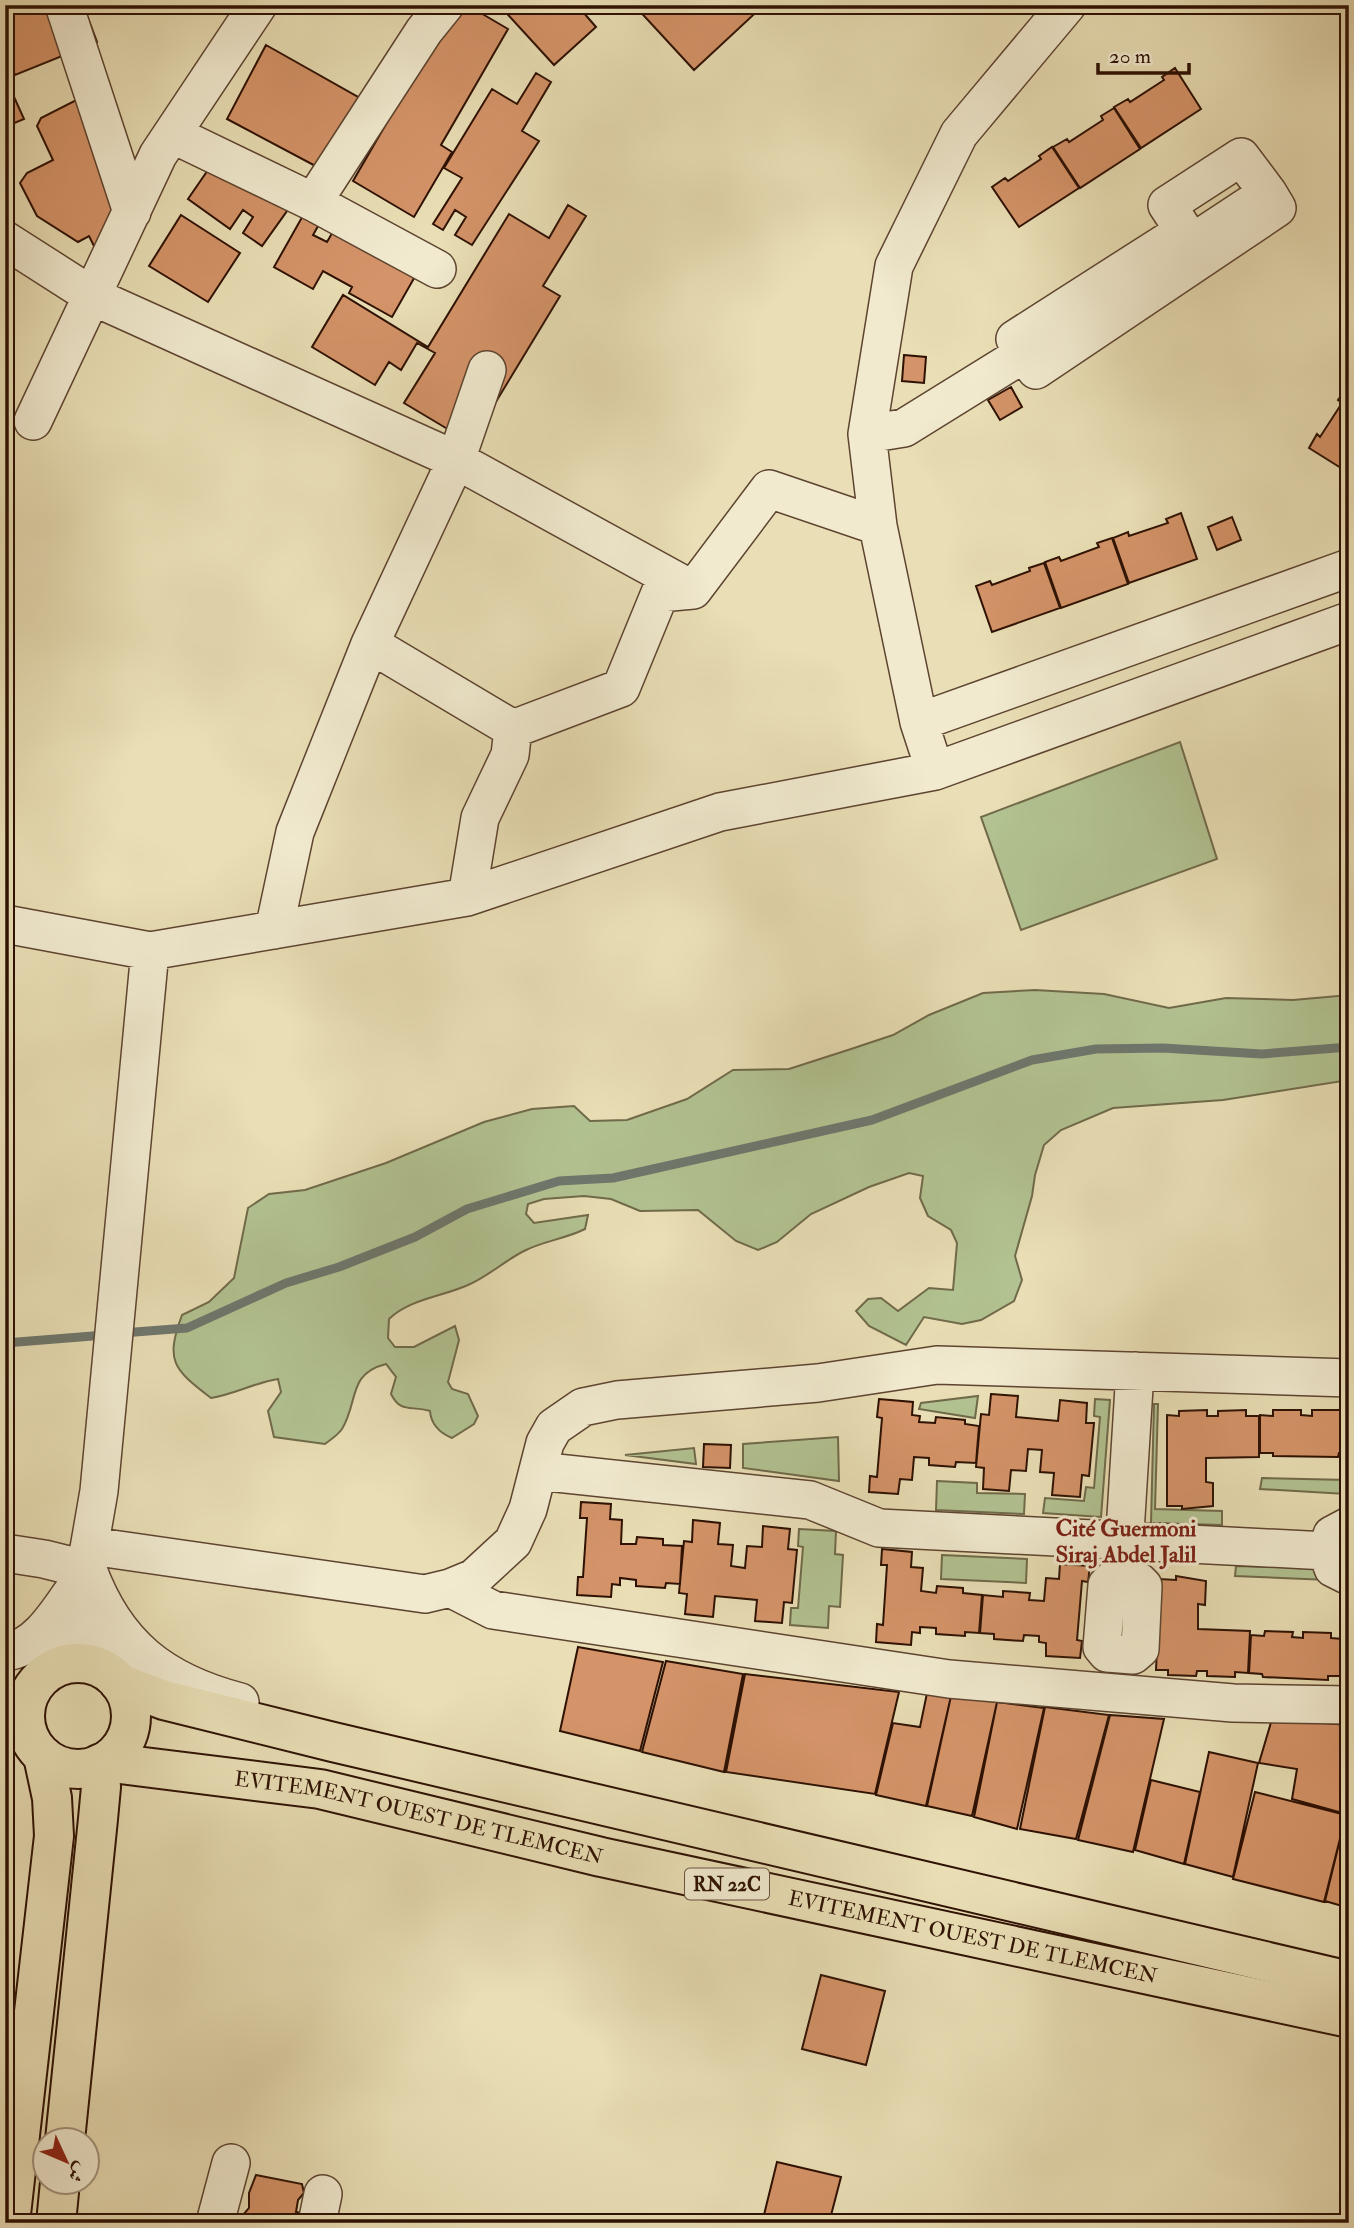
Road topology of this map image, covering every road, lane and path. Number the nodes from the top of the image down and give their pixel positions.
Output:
1 (64, 5) edge
2 (445, 5) edge
3 (1067, 5) edge
4 (247, 9) edge
5 (172, 134) junction
6 (313, 202) junction
7 (132, 212) junction
8 (5, 240) edge
9 (436, 269) dead end
10 (94, 297) junction
11 (1025, 353) junction
12 (487, 370) dead end
13 (33, 421) dead end
14 (867, 434) junction
15 (456, 460) junction
16 (878, 526) junction
17 (1349, 568) edge
18 (694, 590) junction
19 (1349, 621) edge
20 (370, 644) junction
21 (919, 722) junction
22 (513, 729) junction
23 (935, 771) junction
24 (467, 897) junction
25 (5, 924) edge
26 (274, 930) junction
27 (150, 951) junction
28 (1135, 1370) junction
29 (1349, 1378) edge
30 (538, 1471) junction
31 (1124, 1540) junction
32 (1341, 1551) edge
33 (5, 1553) edge
34 (89, 1558) junction
35 (1122, 1580) dead end
36 (450, 1588) junction
37 (5, 1652) edge
38 (52, 1670) junction
39 (5, 1673) edge
40 (116, 1680) junction
41 (1349, 1706) edge
42 (28, 1747) edge
43 (102, 1763) junction
44 (426, 1763) junction
45 (1349, 1981) edge
46 (1349, 2018) edge
47 (66, 2126) edge
48 (231, 2163) dead end
49 (59, 2196) edge
50 (10, 2223) edge
51 (56, 2223) edge
52 (215, 2223) edge

1 - 7 street
2 - 6 street
3 - 14 street
4 - 5 street
5 - 6 street
5 - 7 street
6 - 9 street
7 - 10 street
8 - 10 street
10 - 13 street
10 - 15 street
11 - 11 street
11 - 14 street
12 - 15 street
14 - 16 street
15 - 18 street
15 - 20 street
16 - 18 street
16 - 21 street
17 - 21 street
18 - 22 street
19 - 23 street
20 - 22 street
20 - 26 street
21 - 23 street
22 - 24 street
23 - 24 street
24 - 26 street
25 - 27 street
26 - 27 street
27 - 34 street
28 - 29 street
28 - 30 street
28 - 31 street
30 - 31 street
30 - 36 street
31 - 32 street
31 - 35 street
33 - 34 street
34 - 36 street
34 - 37 street
34 - 38 street
34 - 40 street
34 - 44 street
36 - 41 street
38 - 39 highway, EVITEMENT OUEST DE TLEMCEN / RN 22C
38 - 40 highway, EVITEMENT OUEST DE TLEMCEN / RN 22C
38 - 42 highway
40 - 43 highway
40 - 44 highway, EVITEMENT OUEST DE TLEMCEN / RN 22C
42 - 43 highway, EVITEMENT OUEST DE TLEMCEN / RN 22C
42 - 50 highway
43 - 46 highway, EVITEMENT OUEST DE TLEMCEN / RN 22C
43 - 47 highway
44 - 45 highway, EVITEMENT OUEST DE TLEMCEN / RN 22C
48 - 52 street
49 - 51 highway

